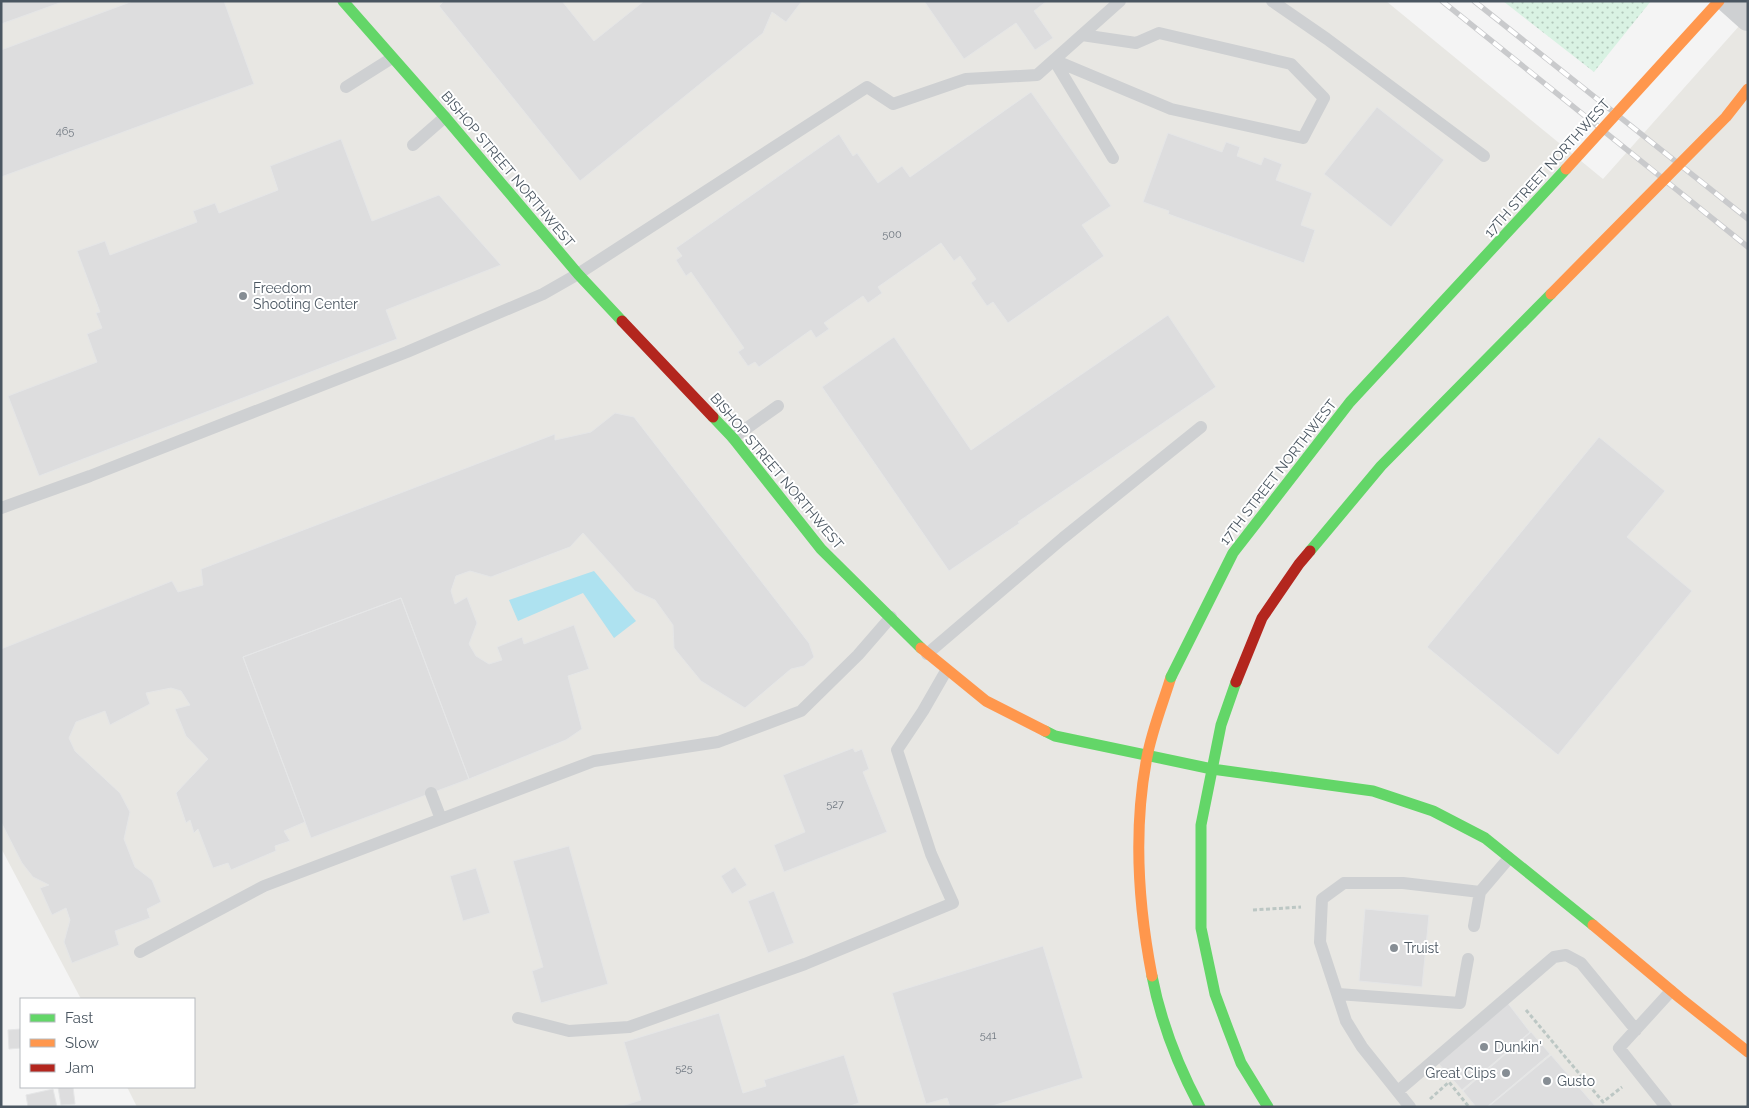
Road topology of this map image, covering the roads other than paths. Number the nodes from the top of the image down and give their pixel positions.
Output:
1 (343, 1) edge
2 (1120, 1) edge
3 (1272, 1) edge
4 (1719, 1) edge
5 (1729, 1) edge
6 (1748, 18) edge
7 (1082, 34) junction
8 (392, 58) junction
9 (1054, 60) junction
10 (346, 87) dead end
11 (1748, 89) edge
12 (445, 117) junction
13 (413, 145) dead end
14 (1484, 156) dead end
15 (1113, 158) dead end
16 (578, 274) junction
17 (778, 406) dead end
18 (1201, 427) dead end
19 (733, 438) junction
20 (1, 508) edge
21 (891, 617) junction
22 (927, 654) junction
23 (946, 671) junction
24 (1146, 756) junction
25 (1212, 769) junction
26 (432, 793) dead end
27 (441, 819) junction
28 (1510, 858) junction
29 (1480, 892) junction
30 (1474, 926) dead end
31 (140, 952) dead end
32 (1468, 959) dead end
33 (1671, 991) junction
34 (1338, 994) junction
35 (518, 1018) dead end
36 (1636, 1030) junction
37 (1748, 1052) edge
38 (1398, 1091) junction
39 (1200, 1107) edge
40 (1268, 1107) edge
41 (1410, 1107) edge
42 (1666, 1107) edge

1 - 8 main road, BISHOP STREET NORTHWEST
2 - 7 lane
3 - 14 lane
4 - 24 main road, 17TH STREET NORTHWEST, bridge
5 - 6 street
7 - 9 lane
7 - 9 lane
8 - 10 lane
8 - 12 main road, BISHOP STREET NORTHWEST
9 - 15 lane
9 - 16 lane
11 - 25 main road, bridge
12 - 13 lane
12 - 16 main road, BISHOP STREET NORTHWEST
16 - 19 main road, BISHOP STREET NORTHWEST
16 - 20 lane
17 - 19 lane
18 - 22 lane
19 - 21 main road, BISHOP STREET NORTHWEST
21 - 22 main road, BISHOP STREET NORTHWEST
21 - 27 lane
22 - 23 main road, BISHOP STREET NORTHWEST
23 - 24 main road, BISHOP STREET NORTHWEST
23 - 35 lane
24 - 25 main road, BISHOP STREET NORTHWEST
24 - 39 main road, 17TH STREET NORTHWEST
25 - 28 main road, BISHOP STREET NORTHWEST
25 - 40 main road
26 - 27 lane
27 - 31 lane
28 - 29 lane
28 - 33 main road, BISHOP STREET NORTHWEST
29 - 30 lane
29 - 34 lane
32 - 34 lane
33 - 36 lane
33 - 37 main road, BISHOP STREET NORTHWEST
34 - 38 lane
36 - 38 lane
36 - 42 lane
38 - 41 lane

